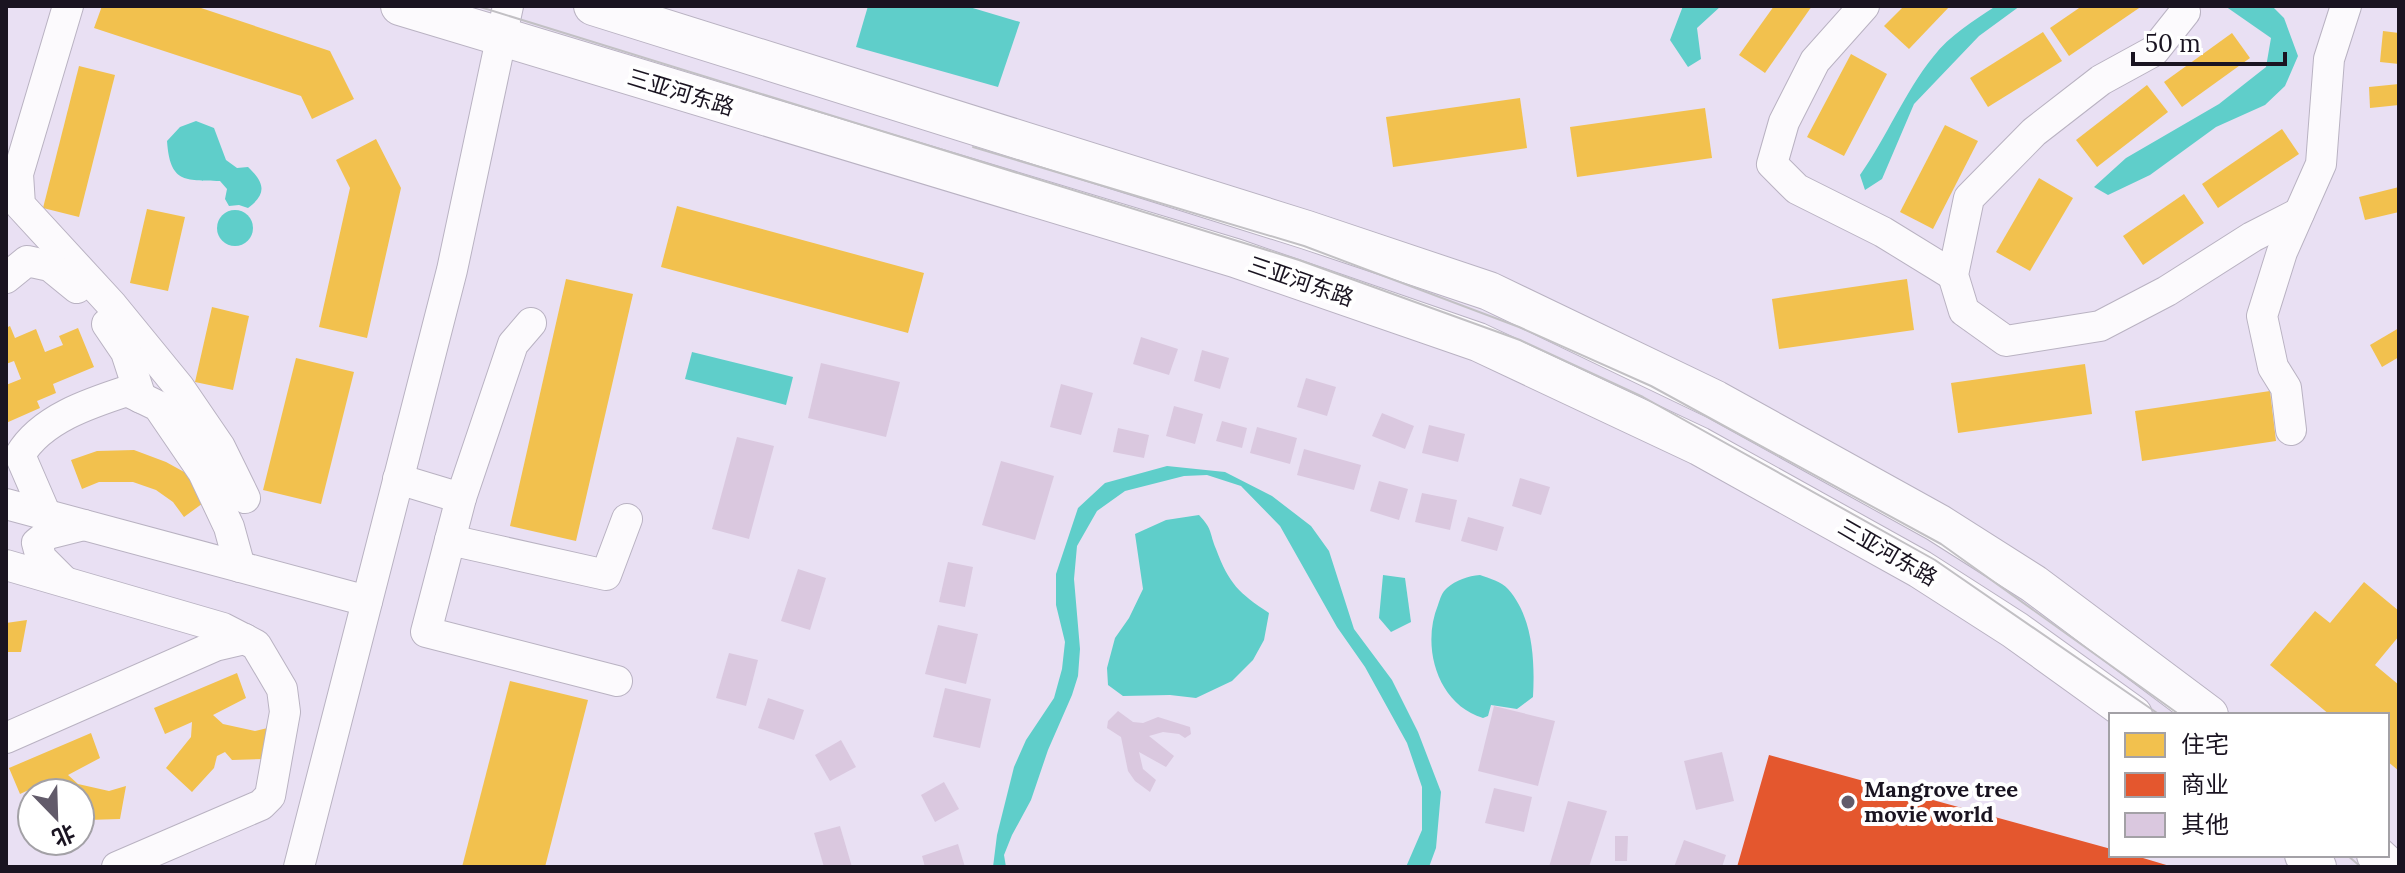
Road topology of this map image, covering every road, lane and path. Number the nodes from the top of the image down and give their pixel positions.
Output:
1 (68, 6) edge
2 (400, 6) edge
3 (593, 6) edge
4 (1864, 6) edge
5 (2346, 6) edge
6 (2185, 12) dead end
7 (504, 22) edge
8 (2299, 213) junction
9 (1953, 275) junction
10 (6, 278) edge
11 (531, 323) dead end
12 (141, 398) junction
13 (2291, 430) dead end
14 (398, 479) junction
15 (245, 498) dead end
16 (461, 498) junction
17 (6, 504) edge
18 (46, 515) junction
19 (627, 519) dead end
20 (84, 525) junction
21 (450, 540) junction
22 (6, 565) edge
23 (240, 567) junction
24 (66, 582) junction
25 (367, 601) junction
26 (245, 639) junction
27 (617, 681) dead end
28 (2130, 713) edge
29 (2206, 713) edge
30 (6, 738) edge
31 (117, 867) edge
32 (299, 867) edge

1 - 15 street
2 - 7 main road, 三亚河东路
3 - 29 main road
4 - 9 street
5 - 8 street
6 - 9 street
7 - 14 street
7 - 28 main road, 三亚河东路
8 - 9 street
8 - 13 street
10 - 12 street
11 - 16 street
12 - 18 street
12 - 23 street
14 - 16 street
14 - 25 street
16 - 21 street
17 - 18 street
18 - 20 street
19 - 21 street
20 - 23 street
20 - 24 street
21 - 27 street
22 - 24 street
23 - 25 street
24 - 26 street
25 - 32 street
26 - 30 street
26 - 31 street

